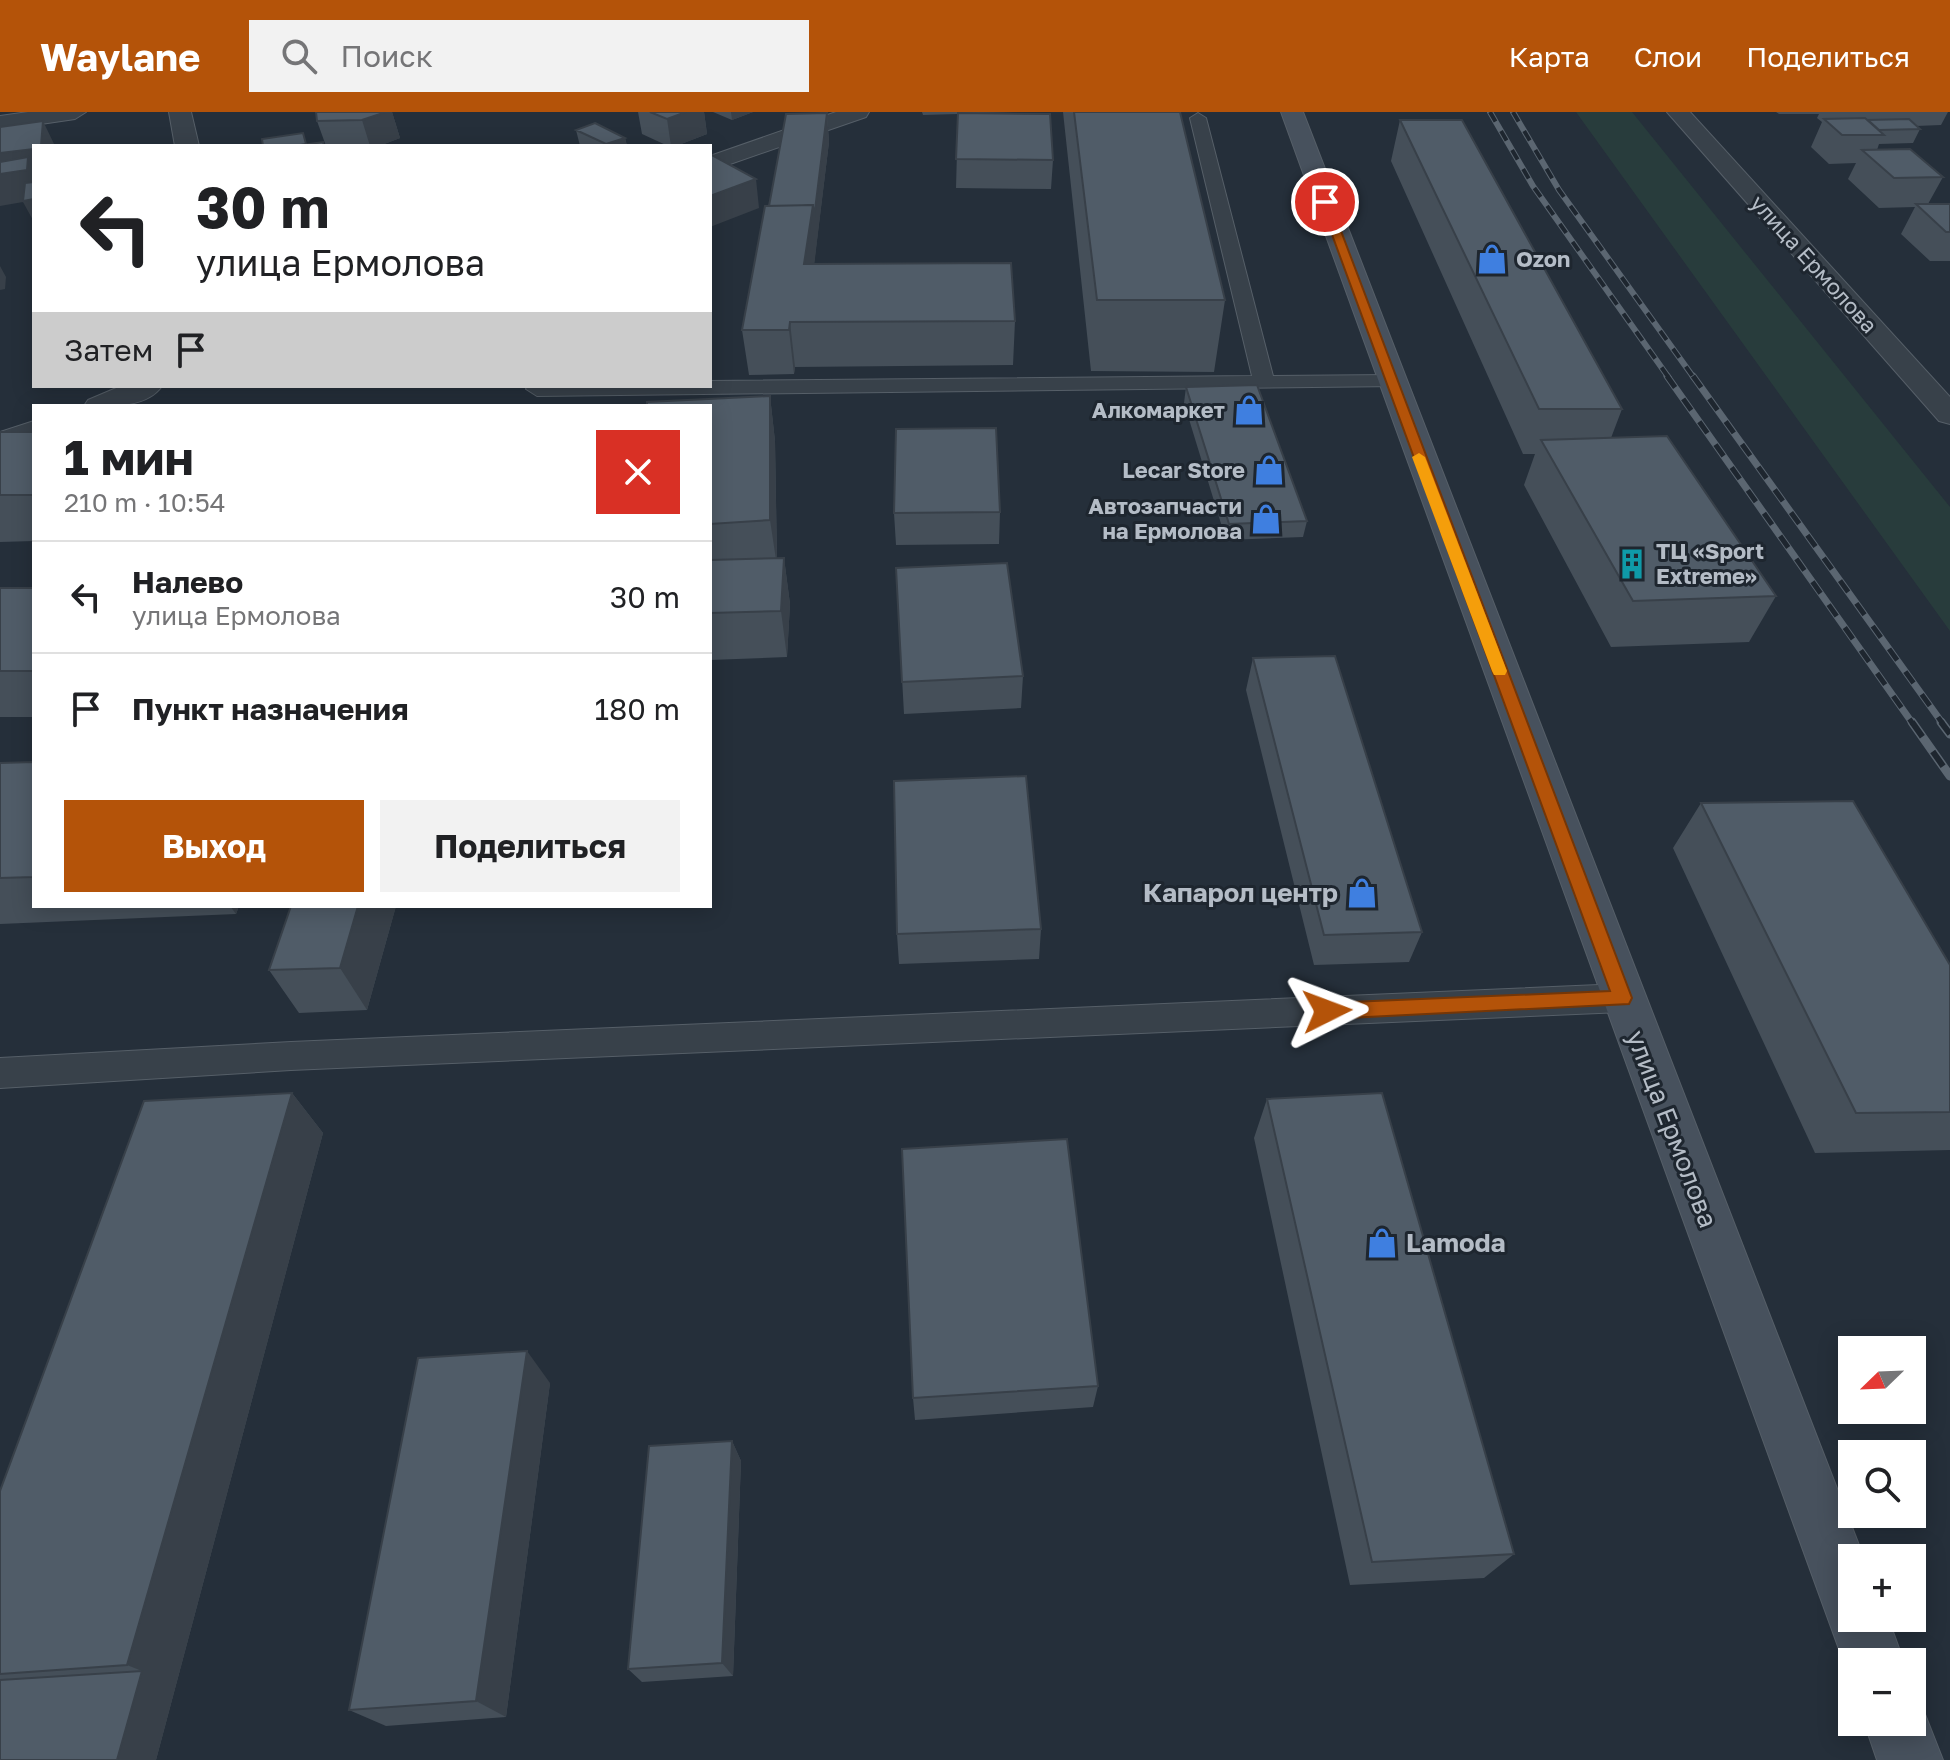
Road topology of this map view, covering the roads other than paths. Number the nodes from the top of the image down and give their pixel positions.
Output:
1 (75, 112) edge
2 (180, 112) edge
3 (858, 112) edge
4 (1292, 112) edge
5 (1678, 112) edge
6 (1198, 118) dead end
7 (0, 123) edge
8 (187, 144) edge
9 (712, 163) edge
10 (1391, 381) junction
11 (1264, 382) junction
12 (712, 387) edge
13 (142, 388) edge
14 (641, 388) edge
15 (537, 389) dead end
16 (104, 404) edge
17 (1950, 415) edge
18 (32, 431) edge
19 (0, 442) edge
20 (1622, 998) junction
21 (0, 1073) edge
22 (1838, 1569) edge
23 (1901, 1736) edge
24 (1910, 1760) edge

1 - 7 street
2 - 8 street
3 - 9 street
4 - 10 main road, улица Ермолова
5 - 17 street, улица Ермолова
6 - 11 lane
10 - 11 lane
10 - 20 main road, улица Ермолова
11 - 12 lane
13 - 16 street
14 - 15 lane
18 - 19 street
20 - 21 lane
20 - 22 main road, улица Ермолова
23 - 24 main road

